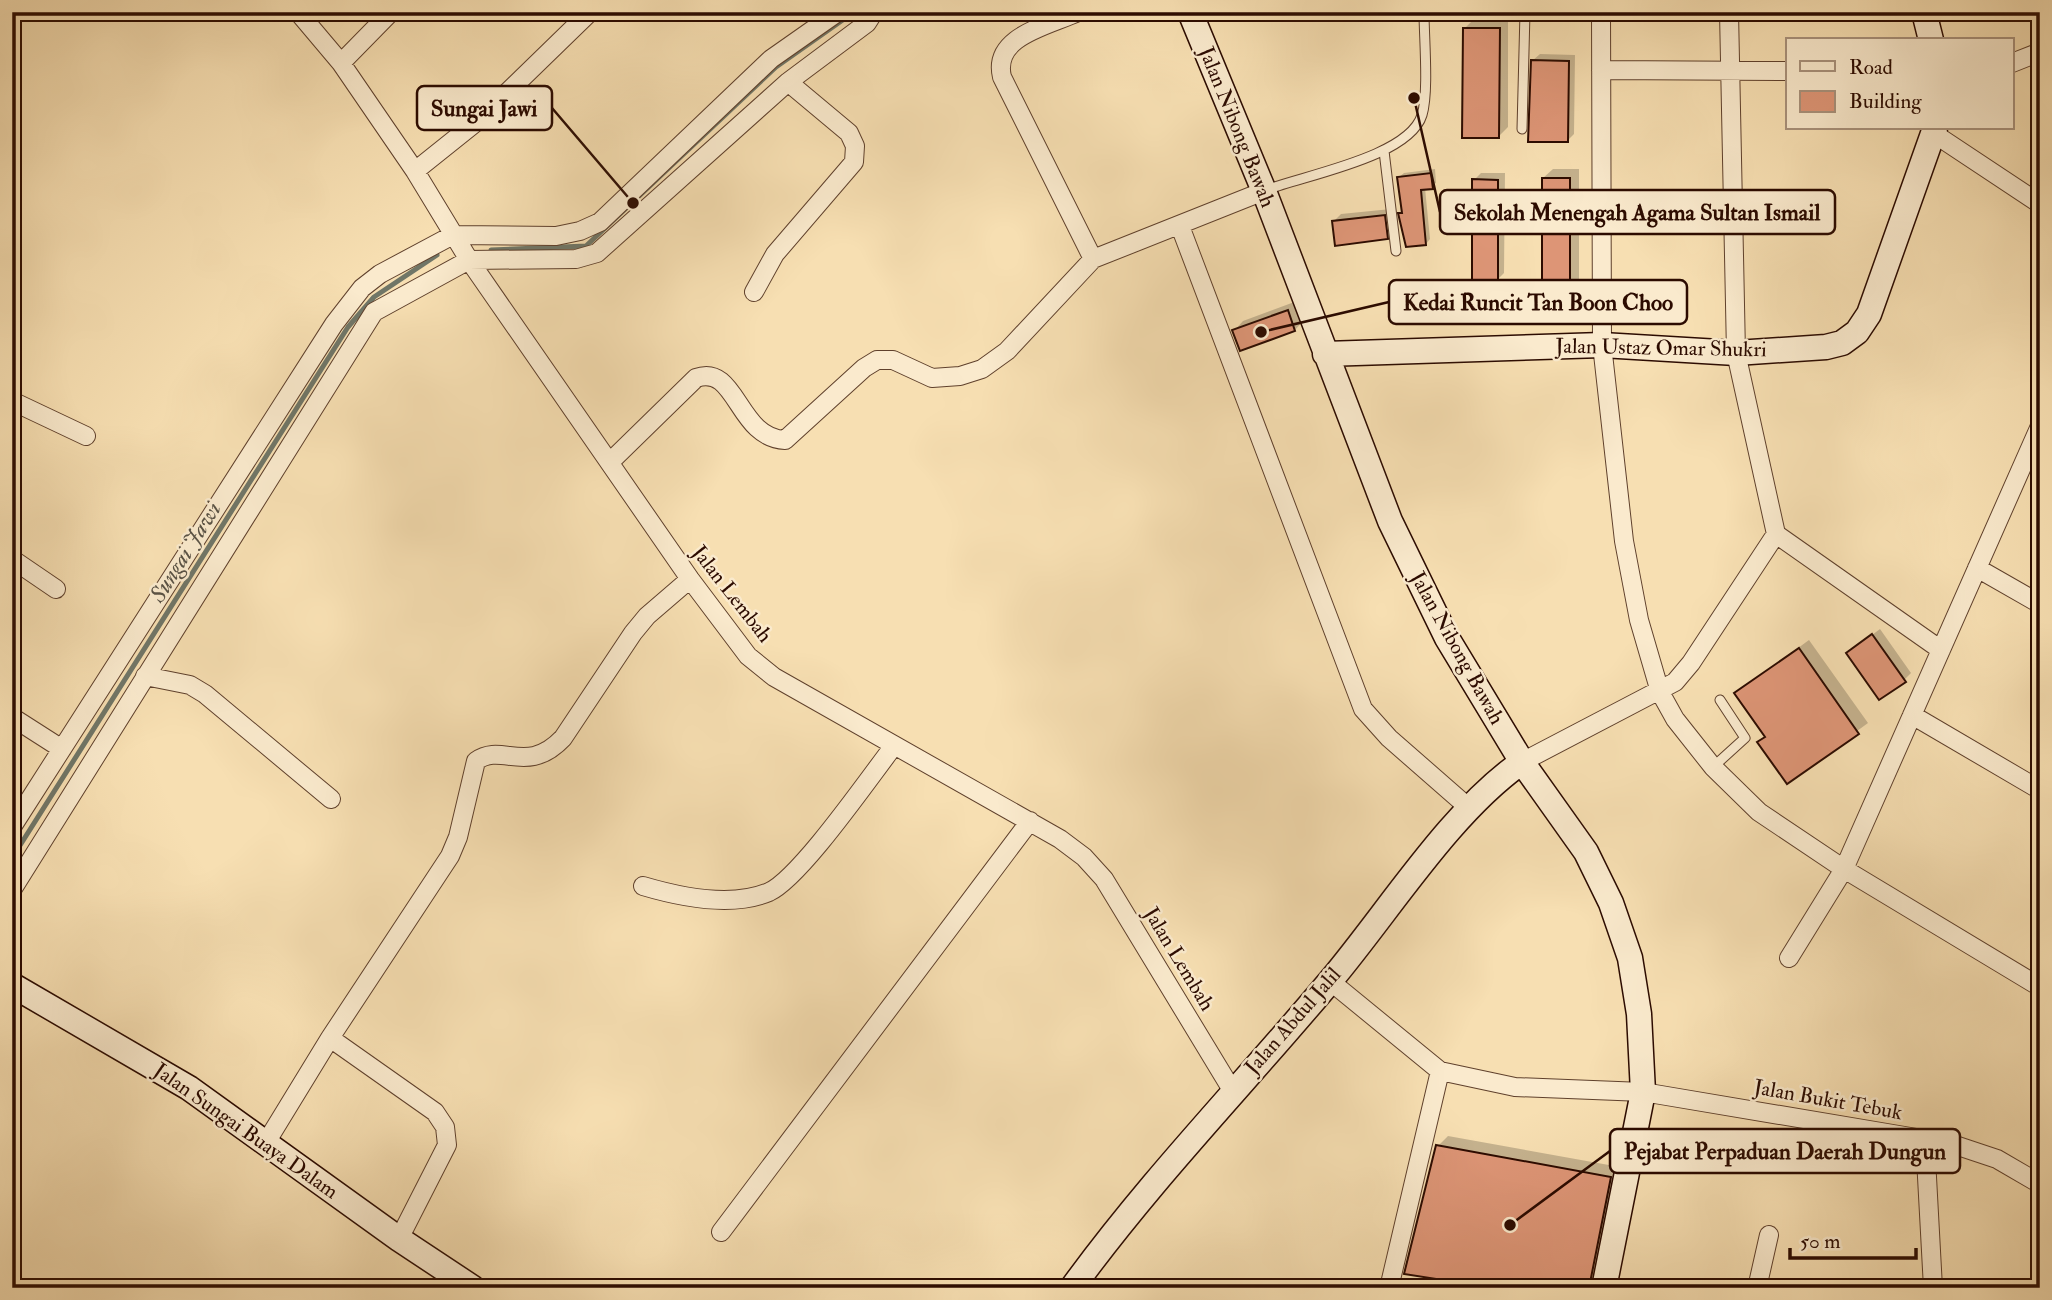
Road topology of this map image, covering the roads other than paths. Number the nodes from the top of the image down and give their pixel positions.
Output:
1 (298, 12) edge
2 (391, 12) edge
3 (590, 12) edge
4 (838, 12) edge
5 (874, 12) edge
6 (1078, 12) edge
7 (1190, 12) edge
8 (1424, 12) edge
9 (1525, 12) edge
10 (1601, 12) edge
11 (1730, 12) edge
12 (1924, 12) edge
13 (1930, 38) edge
14 (2040, 52) edge
15 (341, 62) junction
16 (2014, 62) edge
17 (1601, 70) junction
18 (1730, 71) junction
19 (1786, 71) edge
20 (788, 82) junction
21 (1522, 129) dead end
22 (1934, 131) edge
23 (1384, 151) junction
24 (415, 171) junction
25 (1264, 191) junction
26 (2040, 204) edge
27 (1180, 226) junction
28 (453, 235) junction
29 (1396, 251) dead end
30 (1093, 259) junction
31 (469, 260) junction
32 (754, 292) dead end
33 (1602, 345) junction
34 (1737, 353) junction
35 (1325, 354) junction
36 (12, 401) edge
37 (2040, 426) edge
38 (86, 436) dead end
39 (610, 462) junction
40 (1776, 534) junction
41 (12, 559) edge
42 (1977, 568) junction
43 (690, 579) junction
44 (56, 590) dead end
45 (2040, 604) edge
46 (1941, 650) junction
47 (145, 676) junction
48 (1660, 692) junction
49 (1720, 700) dead end
50 (1912, 715) junction
51 (12, 717) edge
52 (893, 747) junction
53 (62, 749) junction
54 (1522, 762) junction
55 (1713, 767) junction
56 (2040, 790) edge
57 (331, 799) dead end
58 (1469, 808) junction
59 (1030, 821) junction
60 (12, 827) edge
61 (1844, 869) junction
62 (643, 887) dead end
63 (12, 890) edge
64 (1789, 958) dead end
65 (1330, 981) junction
66 (12, 985) edge
67 (2040, 987) edge
68 (330, 1038) junction
69 (1440, 1071) junction
70 (1232, 1090) junction
71 (1643, 1092) junction
72 (1925, 1140) junction
73 (267, 1141) junction
74 (2040, 1184) edge
75 (721, 1232) dead end
76 (1769, 1235) dead end
77 (399, 1239) junction
78 (473, 1288) edge
79 (1072, 1288) edge
80 (1390, 1288) edge
81 (1604, 1288) edge
82 (1757, 1288) edge
83 (1933, 1288) edge

1 - 15 street, Jalan Lembah
2 - 15 street
3 - 24 street
4 - 28 street
5 - 20 street
6 - 30 street
7 - 25 street, Jalan Nibong Bawah
8 - 23 lane
9 - 21 lane
10 - 17 street
11 - 18 street
12 - 13 street
14 - 16 street
15 - 24 street, Jalan Lembah
17 - 18 street
17 - 33 street
18 - 19 street
18 - 34 street
20 - 31 street
20 - 32 street
22 - 26 street
22 - 34 street, Jalan Ustaz Omar Shukri
23 - 25 lane
23 - 29 lane
24 - 28 street, Jalan Lembah
25 - 27 street
25 - 35 street, Jalan Nibong Bawah
27 - 30 street
27 - 58 street
28 - 31 street, Jalan Lembah
28 - 53 street
30 - 39 street
31 - 39 street, Jalan Lembah
31 - 47 street
33 - 34 street, Jalan Ustaz Omar Shukri
33 - 35 street, Jalan Ustaz Omar Shukri
33 - 48 street
34 - 40 street
35 - 54 street, Jalan Nibong Bawah
36 - 38 street
37 - 42 street
39 - 43 street, Jalan Lembah
40 - 46 street
40 - 48 street
41 - 44 street
42 - 45 street
42 - 46 street
43 - 52 street, Jalan Lembah
43 - 68 street
46 - 50 street
47 - 57 street
47 - 63 street
48 - 54 street
48 - 55 street
49 - 55 lane
50 - 56 street
50 - 61 street
51 - 53 street
52 - 59 street, Jalan Lembah
52 - 62 street
53 - 60 street
54 - 58 street, Jalan Abdul Jalil
54 - 71 street, Jalan Nibong Bawah
55 - 61 street
58 - 65 street, Jalan Abdul Jalil
59 - 70 street, Jalan Lembah
59 - 75 street
61 - 64 street
61 - 67 street
65 - 69 street
65 - 70 street, Jalan Abdul Jalil
66 - 73 street, Jalan Sungai Buaya Dalam
68 - 73 street
68 - 77 street
69 - 71 street, Jalan Bukit Tebuk
69 - 80 street
70 - 79 street, Jalan Abdul Jalil
71 - 72 street, Jalan Bukit Tebuk
71 - 81 street, Jalan Nibong Bawah
72 - 74 street, Jalan Bukit Tebuk
72 - 83 street
73 - 77 street, Jalan Sungai Buaya Dalam
76 - 82 street
77 - 78 street, Jalan Sungai Buaya Dalam

